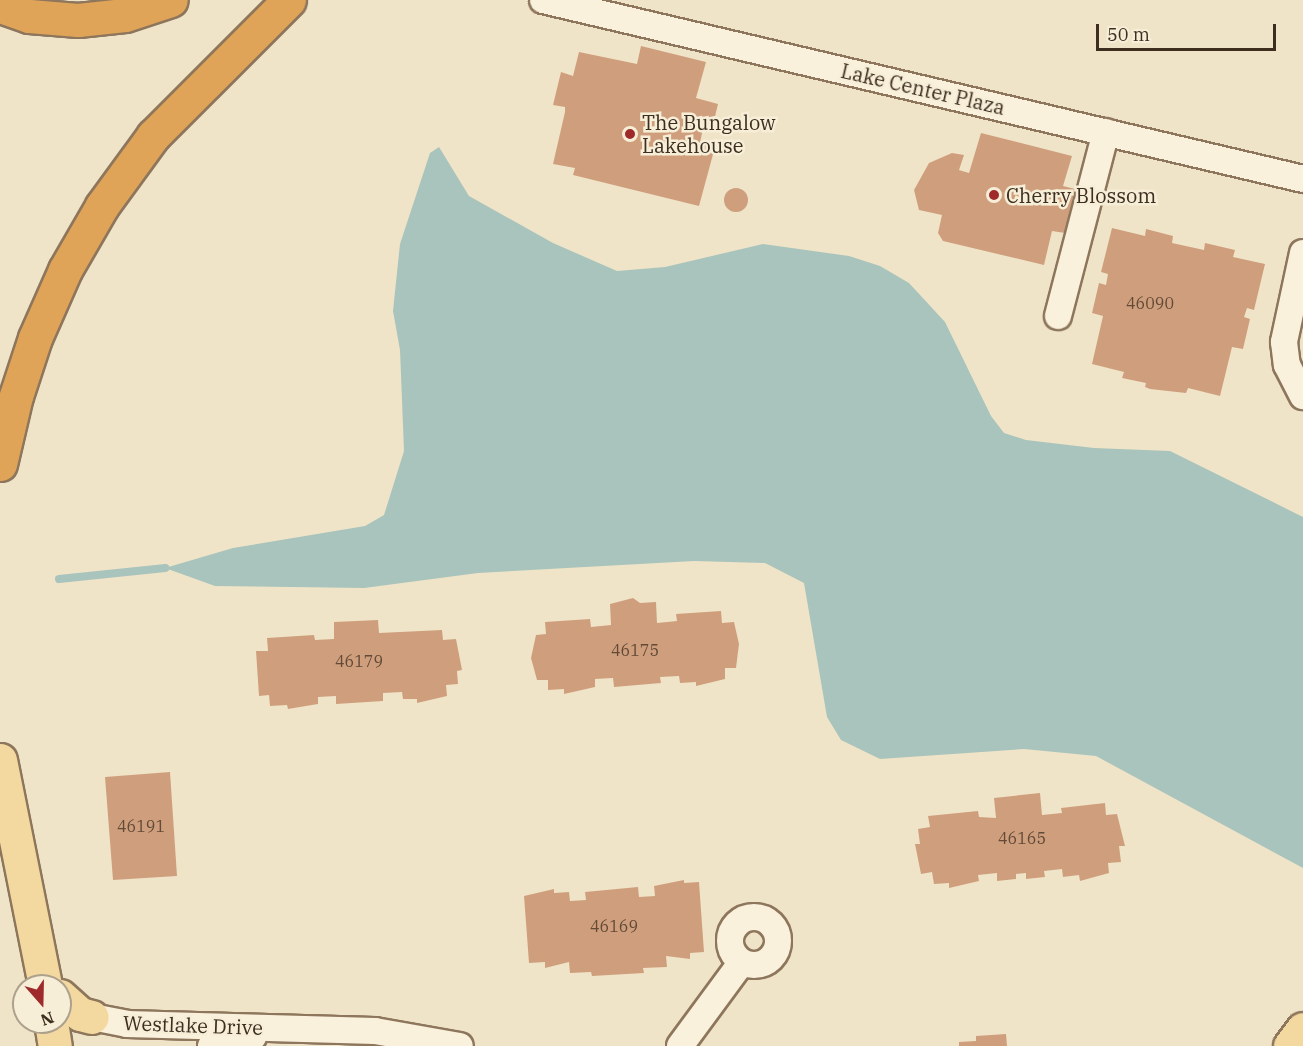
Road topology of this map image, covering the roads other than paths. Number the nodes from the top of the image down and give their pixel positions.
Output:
1 (171, 0) edge
2 (289, 0) edge
3 (543, 0) edge
4 (0, 6) edge
5 (1106, 132) junction
6 (1303, 179) edge
7 (1303, 253) edge
8 (1058, 316) dead end
9 (1303, 396) edge
10 (0, 464) edge
11 (0, 760) edge
12 (742, 962) dead end
13 (47, 974) edge
14 (72, 1007) edge
15 (92, 1017) joint
16 (1303, 1029) edge
17 (294, 1037) edge
18 (211, 1046) edge
19 (460, 1046) edge
20 (680, 1046) edge
21 (1290, 1046) edge

1 - 4 highway
2 - 10 highway
3 - 5 street, Lake Center Plaza
5 - 6 street, Lake Center Plaza
5 - 8 street
7 - 9 street
11 - 13 main road
12 - 20 street
14 - 15 main road
15 - 17 street, Westlake Drive
16 - 21 main road
17 - 18 street, Westlake Drive
17 - 19 street, Westlake Drive

